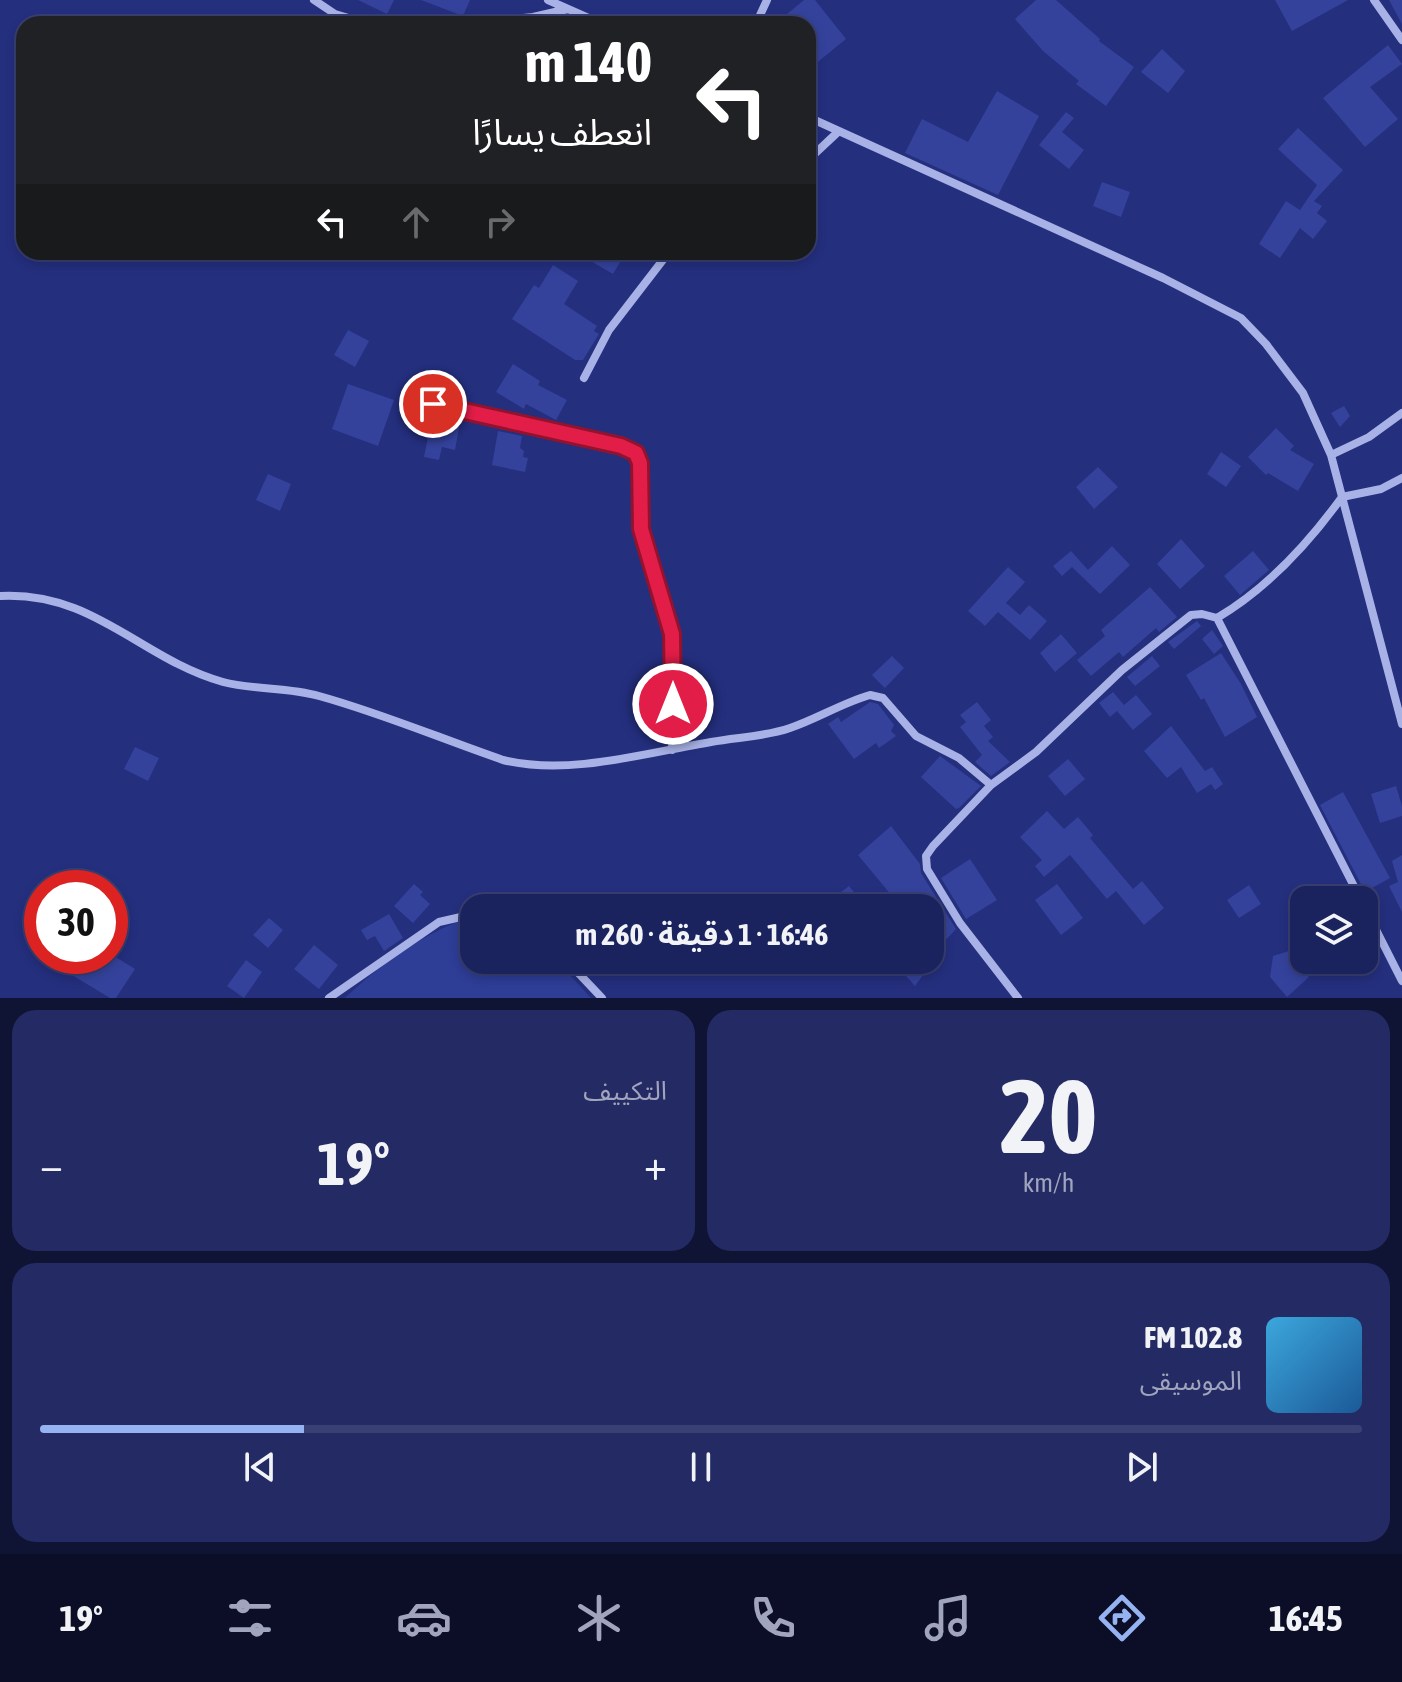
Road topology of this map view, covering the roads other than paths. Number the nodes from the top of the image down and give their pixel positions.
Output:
1 (314, 0) edge
2 (548, 0) edge
3 (1374, 0) edge
4 (568, 9) junction
5 (340, 16) edge
6 (537, 16) edge
7 (584, 16) edge
8 (1402, 40) edge
9 (816, 121) edge
10 (839, 131) junction
11 (816, 153) edge
12 (663, 260) edge
13 (584, 378) dead end
14 (409, 401) dead end
15 (1402, 413) edge
16 (1331, 455) junction
17 (1402, 478) edge
18 (1342, 497) junction
19 (0, 596) edge
20 (1217, 618) junction
21 (1402, 724) edge
22 (672, 750) junction
23 (991, 785) junction
24 (1354, 886) edge
25 (460, 917) edge
26 (1378, 934) edge
27 (579, 974) edge
28 (1402, 981) edge
29 (329, 998) edge
30 (602, 998) edge
31 (1018, 998) edge

1 - 5 street
2 - 4 street
3 - 8 street
4 - 6 street
4 - 7 street
9 - 10 street
10 - 11 street
10 - 16 street
12 - 13 street
14 - 22 street
15 - 16 street
16 - 18 street
17 - 18 street
18 - 20 street
18 - 21 street
19 - 22 street
20 - 23 street
20 - 24 street
22 - 23 street
23 - 31 street
25 - 29 street
26 - 28 street
27 - 30 street

